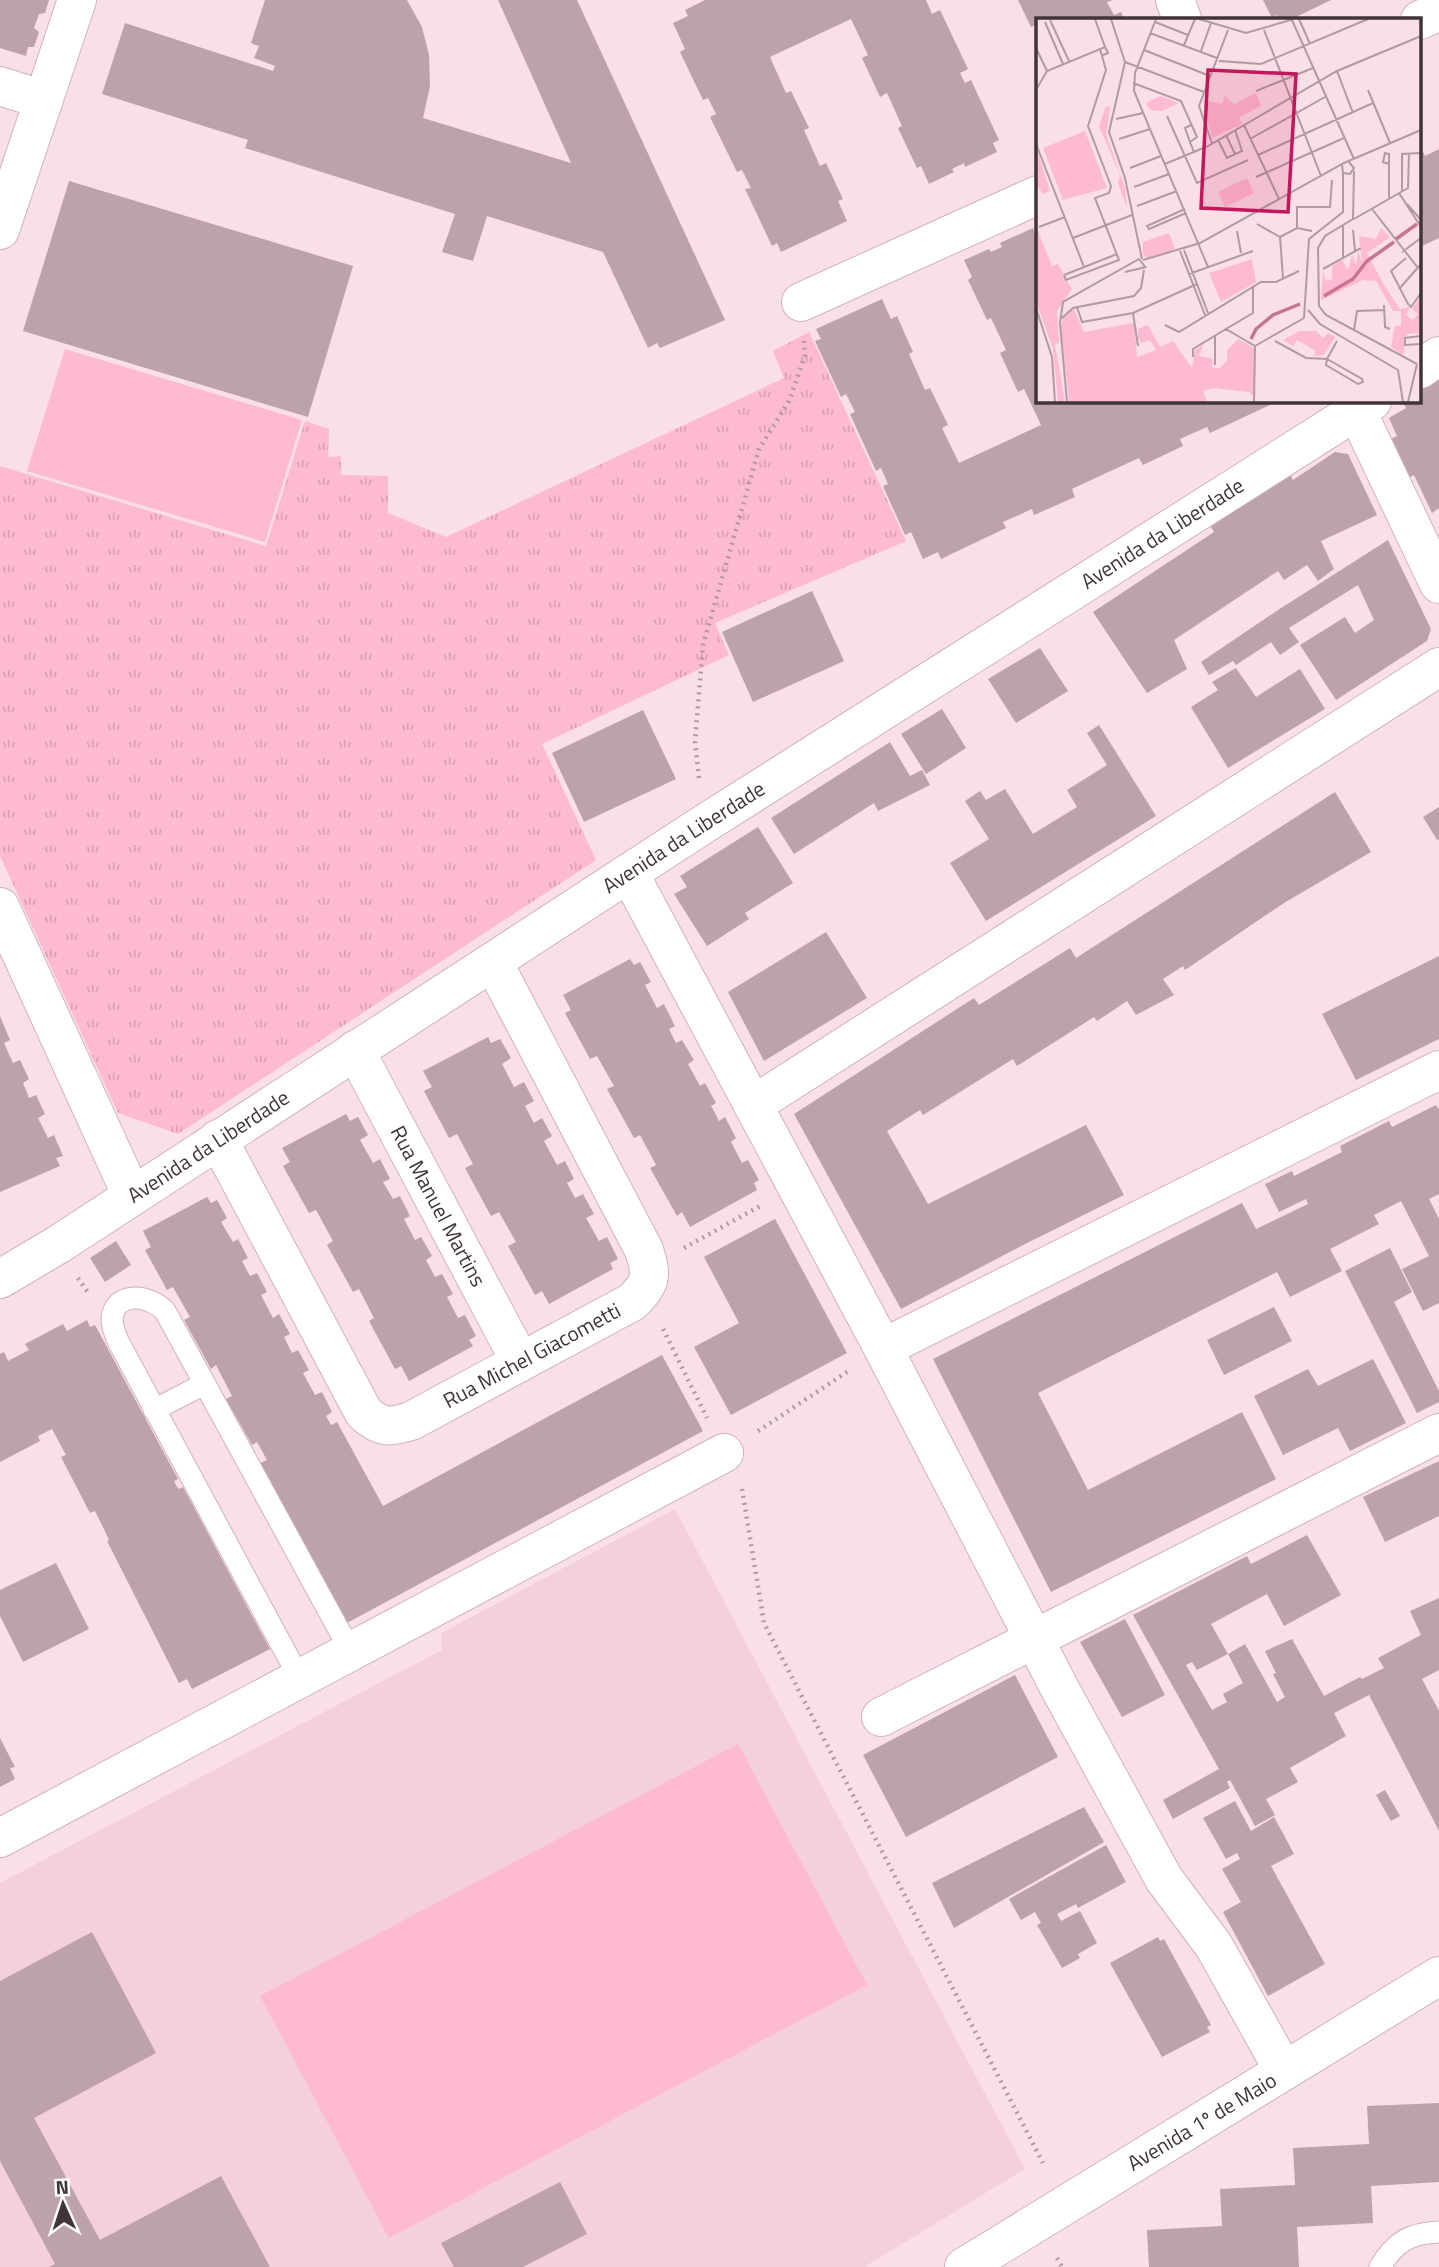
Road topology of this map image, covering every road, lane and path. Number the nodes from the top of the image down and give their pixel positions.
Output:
1 (77, 0) edge
2 (1175, 0) edge
3 (1439, 11) edge
4 (1182, 18) edge
5 (1422, 19) edge
6 (0, 86) edge
7 (44, 100) junction
8 (1036, 196) edge
9 (0, 230) edge
10 (801, 302) joint
11 (1439, 356) edge
12 (1422, 368) edge
13 (1360, 404) edge
14 (1439, 584) edge
15 (1439, 667) edge
16 (704, 824) junction
17 (629, 873) junction
18 (0, 907) edge
19 (493, 962) junction
20 (355, 1050) junction
21 (1439, 1070) edge
22 (753, 1105) junction
23 (218, 1139) junction
24 (797, 1187) junction
25 (132, 1196) junction
26 (647, 1278) junction
27 (0, 1279) edge
28 (883, 1348) junction
29 (520, 1361) junction
30 (204, 1384) junction
31 (154, 1410) junction
32 (1439, 1433) edge
33 (724, 1453) junction
34 (1034, 1639) junction
35 (351, 1651) junction
36 (300, 1679) junction
37 (881, 1717) dead end
38 (0, 1838) edge
39 (1439, 1976) edge
40 (1284, 2071) junction
41 (1043, 2163) dead end
42 (1439, 2232) edge
43 (964, 2267) edge
44 (1380, 2267) edge

1 - 7 street
2 - 4 street
3 - 5 street
6 - 7 street
7 - 9 street
8 - 10 street
10 - 16 path
11 - 12 street
13 - 14 street
13 - 16 street, Avenida da Liberdade
15 - 22 street
16 - 17 street, Avenida da Liberdade
17 - 19 street, Avenida da Liberdade
17 - 22 street
18 - 25 street
19 - 20 street, Avenida da Liberdade
19 - 26 street
20 - 23 street, Avenida da Liberdade
20 - 29 street, Rua Manuel Martins
21 - 28 street
22 - 24 street
23 - 25 street, Avenida da Liberdade
23 - 29 street, Rua Michel Giacometti
24 - 26 path
24 - 28 street
25 - 27 street, Avenida da Liberdade
26 - 29 street, Rua Michel Giacometti
26 - 33 path
28 - 33 path
28 - 34 street
30 - 31 lane
30 - 31 lane
30 - 35 lane
31 - 36 lane
32 - 34 street
33 - 35 street
33 - 41 path
34 - 37 street
34 - 40 street
35 - 36 street
36 - 38 street
39 - 40 street, Avenida 1º de Maio
40 - 43 street, Avenida 1º de Maio
42 - 44 lane

